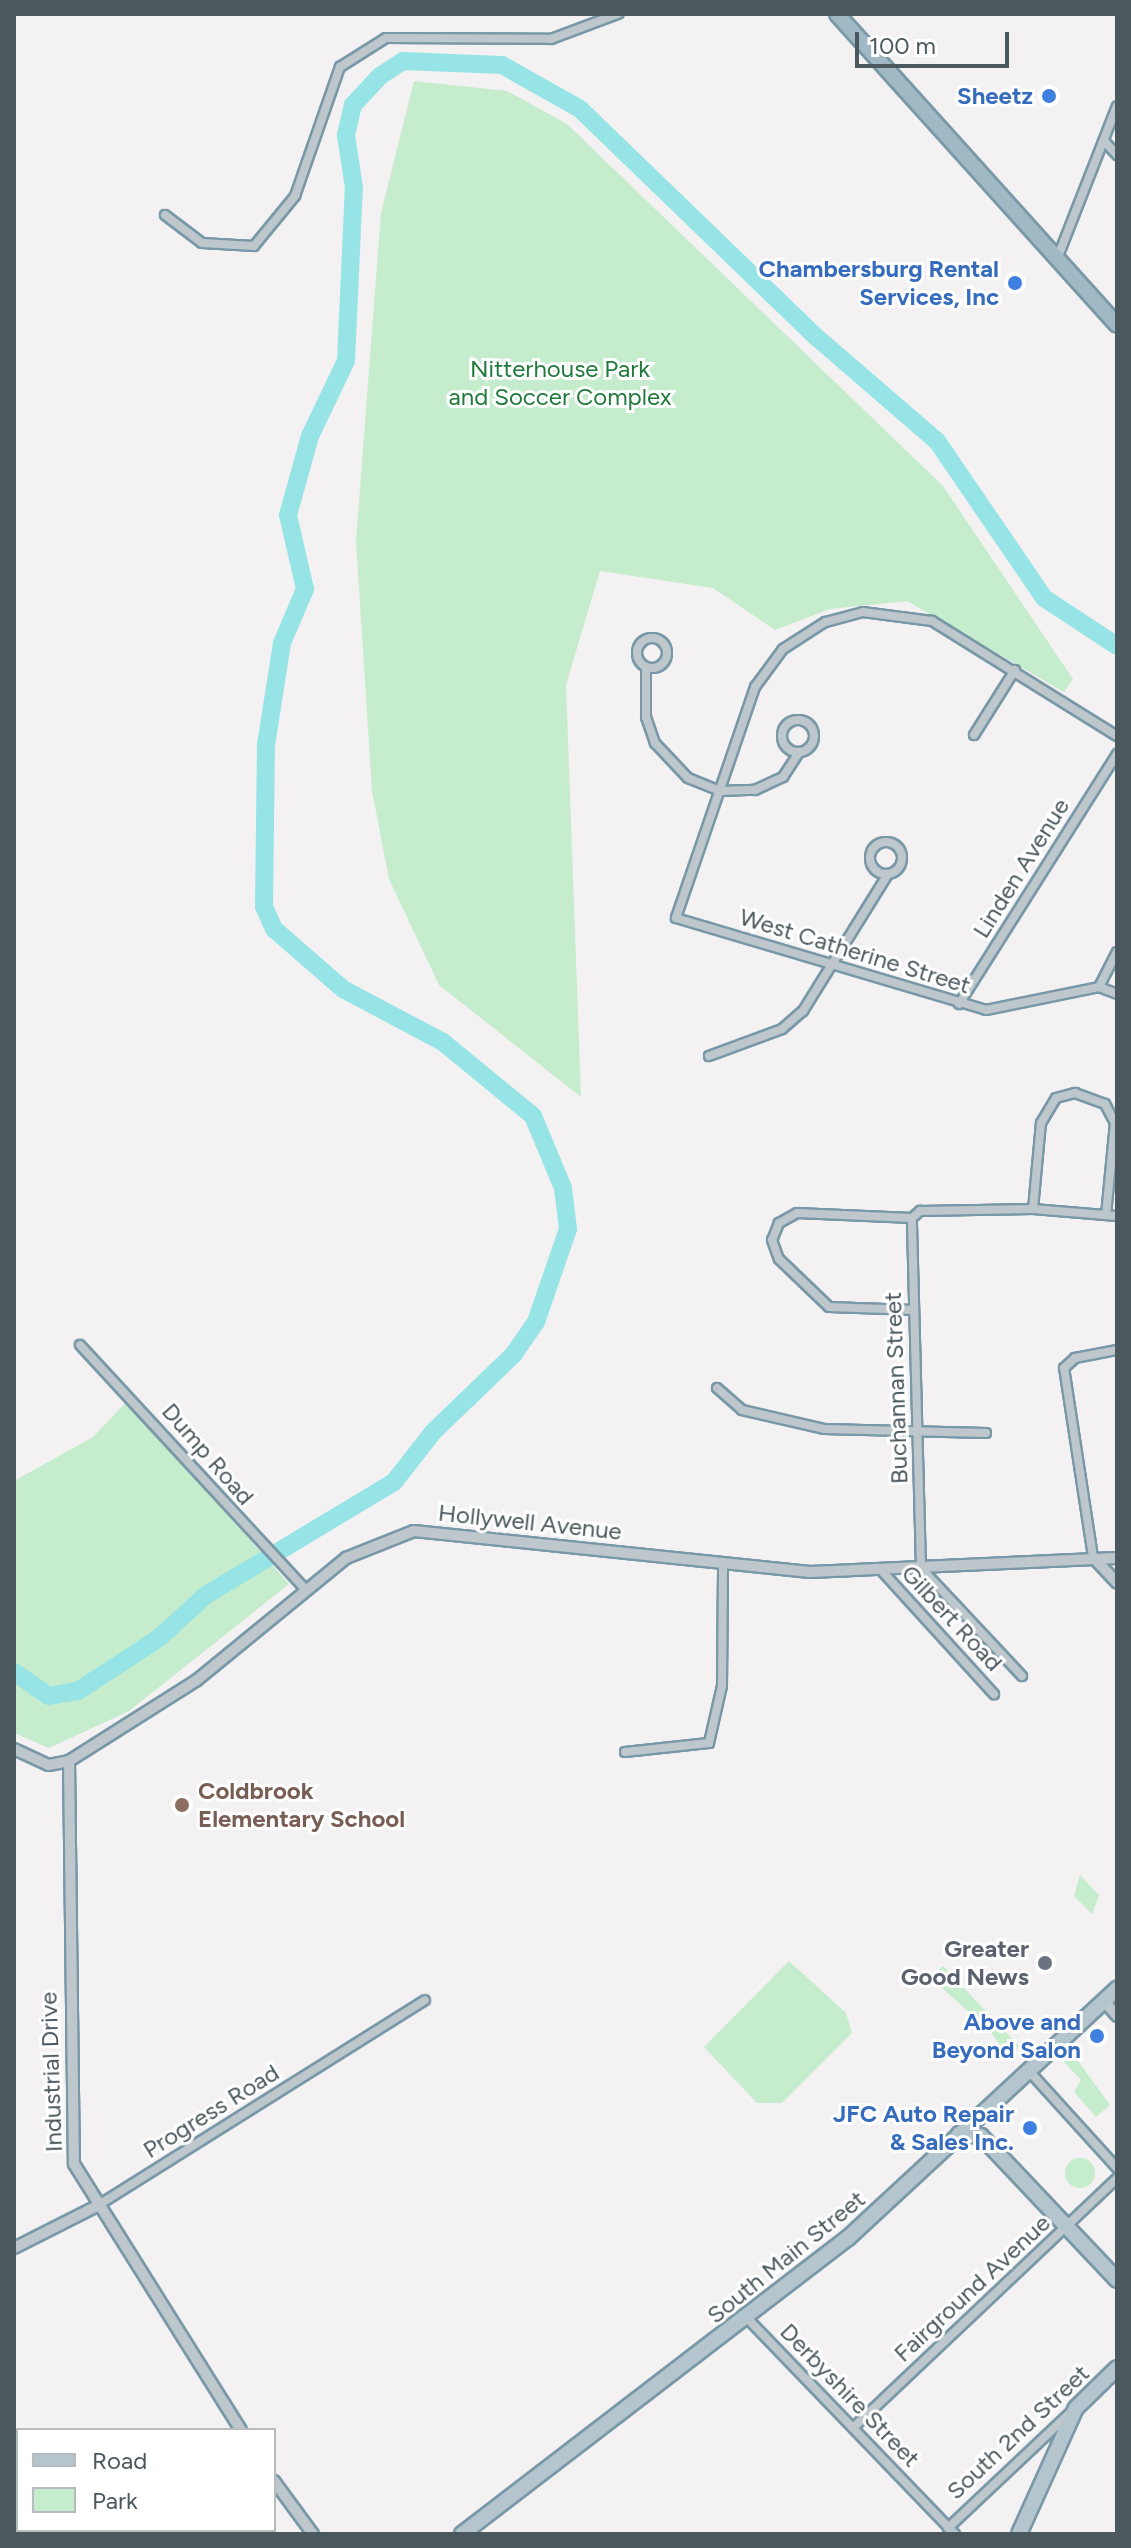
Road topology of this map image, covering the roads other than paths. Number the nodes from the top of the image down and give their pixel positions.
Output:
1 (618, 14) edge
2 (837, 14) edge
3 (1117, 106) edge
4 (1105, 142) junction
5 (1117, 155) edge
6 (165, 215) dead end
7 (1057, 259) junction
8 (1117, 325) edge
9 (646, 667) dead end
10 (1015, 670) junction
11 (974, 735) dead end
12 (1117, 736) edge
13 (799, 752) dead end
14 (1117, 754) edge
15 (720, 791) junction
16 (888, 874) dead end
17 (1117, 952) edge
18 (831, 965) junction
19 (1099, 987) junction
20 (1117, 994) edge
21 (959, 1004) junction
22 (709, 1056) dead end
23 (1033, 1209) junction
24 (1106, 1215) junction
25 (1117, 1216) edge
26 (912, 1218) junction
27 (914, 1310) junction
28 (80, 1345) dead end
29 (1117, 1350) edge
30 (717, 1388) dead end
31 (917, 1433) junction
32 (986, 1433) dead end
33 (1093, 1557) junction
34 (1117, 1558) edge
35 (723, 1566) junction
36 (921, 1568) junction
37 (881, 1570) junction
38 (1117, 1583) edge
39 (306, 1590) junction
40 (1022, 1676) dead end
41 (994, 1694) dead end
42 (14, 1749) edge
43 (625, 1752) dead end
44 (69, 1761) junction
45 (1117, 1989) edge
46 (425, 2000) dead end
47 (1104, 2001) junction
48 (1117, 2016) edge
49 (1029, 2071) junction
50 (979, 2116) junction
51 (959, 2134) junction
52 (981, 2136) junction
53 (1117, 2168) edge
54 (1117, 2178) edge
55 (97, 2206) junction
56 (1066, 2226) junction
57 (14, 2248) edge
58 (1117, 2280) edge
59 (747, 2318) junction
60 (1117, 2368) edge
61 (1076, 2408) junction
62 (854, 2427) junction
63 (240, 2428) edge
64 (276, 2484) edge
65 (952, 2531) edge
66 (313, 2534) edge
67 (462, 2534) edge
68 (1019, 2534) edge

1 - 6 street
2 - 7 highway
3 - 4 street
4 - 5 street
4 - 7 street
7 - 8 highway
9 - 15 street
10 - 11 street
10 - 12 street
10 - 15 street
13 - 15 street
14 - 21 street, Linden Avenue
15 - 18 street, West Catherine Street
16 - 18 street
17 - 19 street
18 - 21 street, West Catherine Street
18 - 22 street
19 - 20 street
19 - 21 street, West Catherine Street
23 - 24 street
23 - 24 street
23 - 26 street
24 - 25 street
26 - 27 street, Buchannan Street
26 - 27 street
27 - 31 street, Buchannan Street
28 - 39 street, Dump Road
29 - 33 street
30 - 31 street
31 - 32 street
31 - 36 street, Buchannan Street
33 - 34 street, Hollywell Avenue
33 - 36 street, Hollywell Avenue
33 - 38 street
35 - 37 street, Hollywell Avenue
35 - 39 street, Hollywell Avenue
35 - 43 street
36 - 37 street, Hollywell Avenue
36 - 40 street
37 - 41 street, Gilbert Road
39 - 44 street, Hollywell Avenue
42 - 44 street
44 - 55 street, Industrial Drive
45 - 47 main road, South Main Street
46 - 55 street, Progress Road
47 - 48 street
47 - 49 main road, South Main Street
49 - 50 main road, South Main Street
49 - 53 street
50 - 51 main road, South Main Street
50 - 52 main road
51 - 52 main road
51 - 59 main road, South Main Street
52 - 56 main road
54 - 56 street, Fairground Avenue
55 - 57 street, Progress Road
55 - 63 street, Industrial Drive
56 - 58 main road
56 - 62 street, Fairground Avenue
59 - 62 street, Derbyshire Street
59 - 67 main road, South Main Street
60 - 61 main road, South 2nd Street
61 - 65 street, South 2nd Street
61 - 68 main road
62 - 65 street, Derbyshire Street
64 - 66 street

